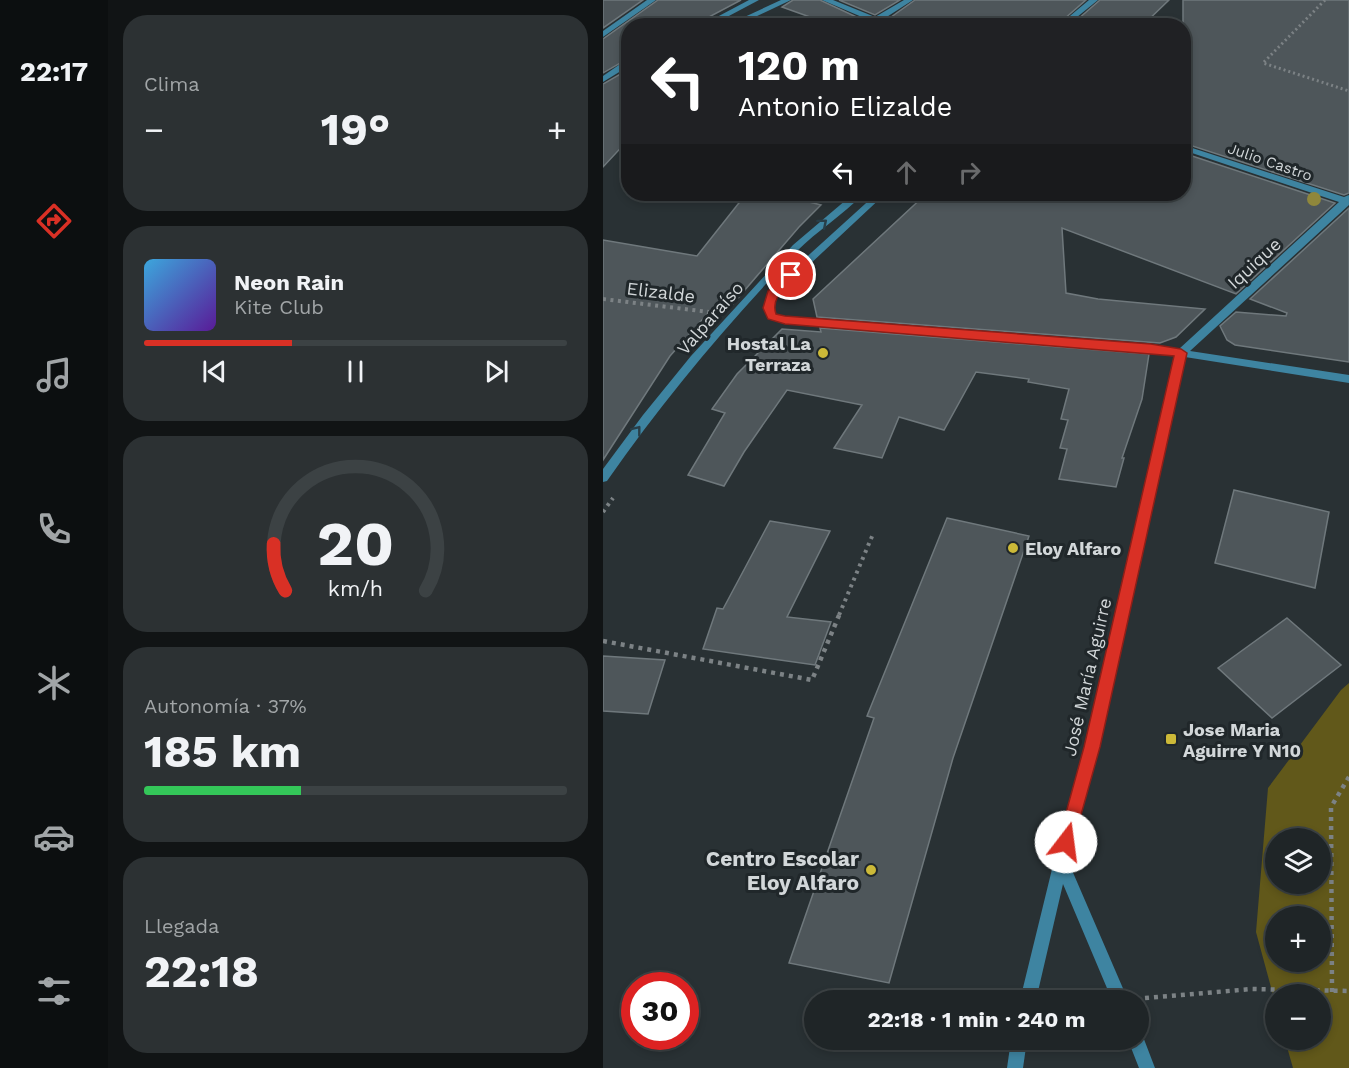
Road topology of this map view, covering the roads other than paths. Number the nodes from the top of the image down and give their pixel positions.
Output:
1 (652, 0) edge
2 (755, 0) edge
3 (787, 0) edge
4 (826, 0) edge
5 (909, 0) edge
6 (1093, 0) edge
7 (627, 18) edge
8 (719, 18) edge
9 (746, 18) edge
10 (871, 18) edge
11 (879, 18) edge
12 (1071, 18) edge
13 (621, 22) edge
14 (603, 35) edge
15 (621, 67) edge
16 (621, 71) edge
17 (604, 79) edge
18 (1191, 150) edge
19 (850, 201) edge
20 (873, 201) edge
21 (1348, 201) edge
22 (1181, 353) junction
23 (1349, 379) edge
24 (603, 478) edge
25 (1061, 861) junction
26 (1030, 990) edge
27 (1116, 990) edge
28 (1018, 1050) edge
29 (1140, 1050) edge
30 (1015, 1068) edge
31 (1147, 1068) edge

1 - 7 street
2 - 8 street
3 - 9 street
4 - 10 street
5 - 11 street
6 - 12 street
13 - 14 street
15 - 17 street
16 - 17 street
18 - 21 street, Julio Castro
24 -> 19 street, Valparaíso
20 - 22 street, Valparaíso
21 - 22 street, Iquique
22 - 23 street
22 - 25 street, José María Aguirre
25 - 26 street, José María Aguirre
25 - 27 street
28 - 30 street
29 - 31 street

